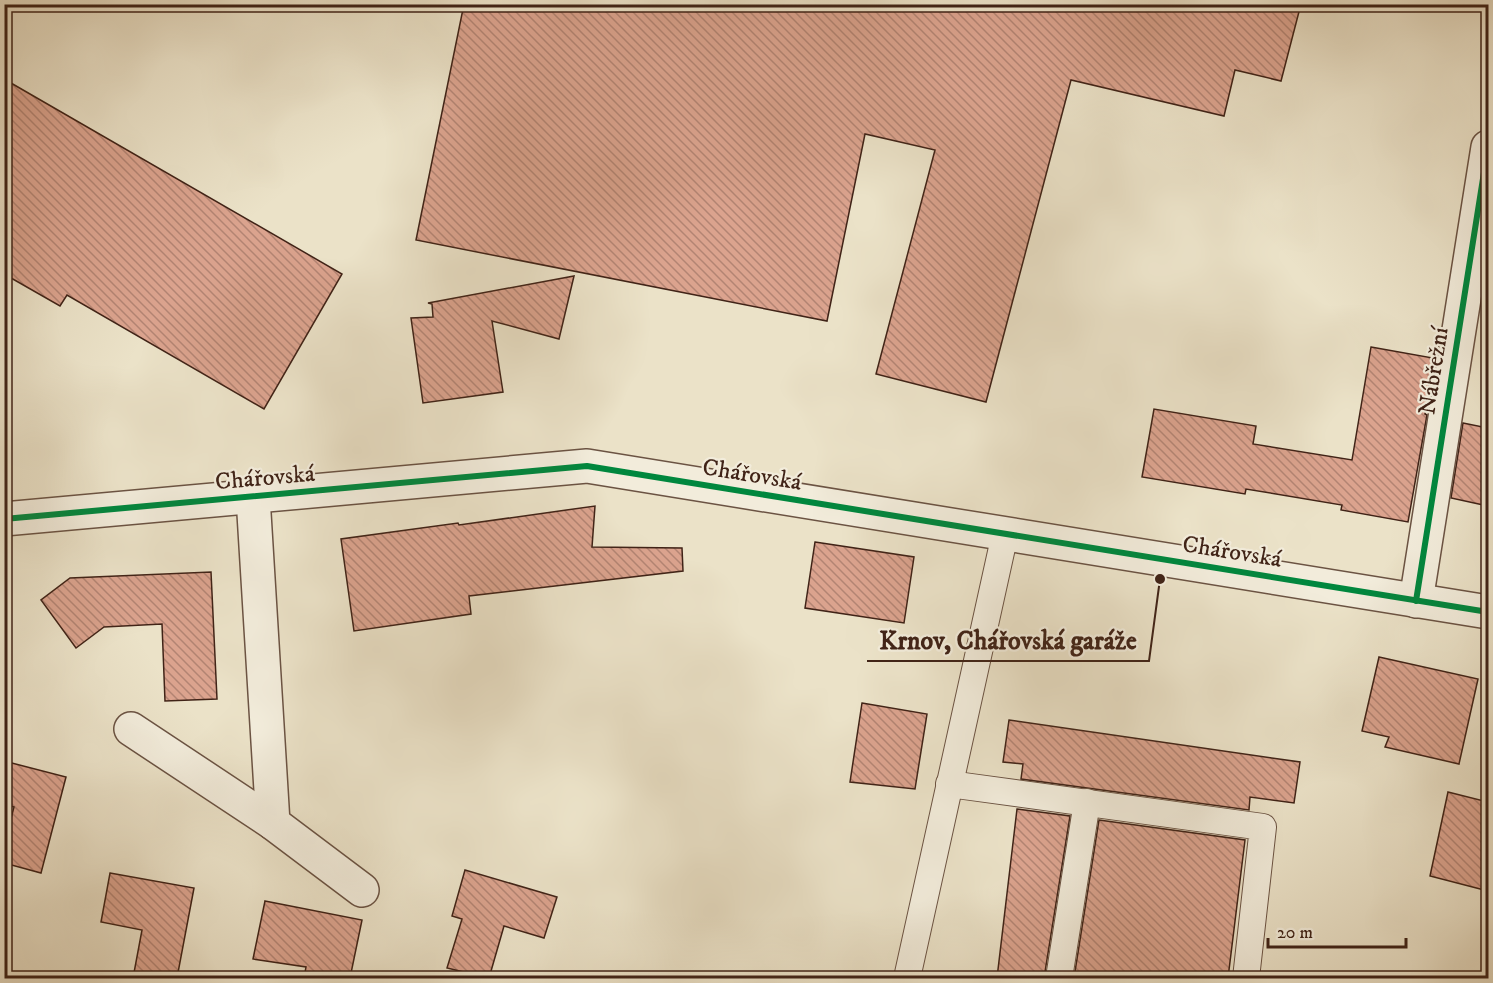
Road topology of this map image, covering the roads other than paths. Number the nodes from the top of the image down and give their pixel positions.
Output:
1 (1488, 147) edge
2 (253, 497) junction
3 (4, 519) edge
4 (1005, 534) junction
5 (1416, 601) junction
6 (1488, 612) edge
7 (131, 729) dead end
8 (949, 783) junction
9 (1087, 802) junction
10 (273, 823) junction
11 (362, 890) dead end
12 (907, 978) edge
13 (1059, 978) edge
14 (1246, 978) edge

1 - 5 street, Nábřežní
2 - 3 street, Chářovská
2 - 4 street, Chářovská
2 - 10 street, Chářovská
4 - 5 street, Chářovská
4 - 8 lane
5 - 6 street, Chářovská
7 - 10 street
8 - 9 lane
8 - 12 lane
9 - 13 lane
9 - 14 lane
10 - 11 street

